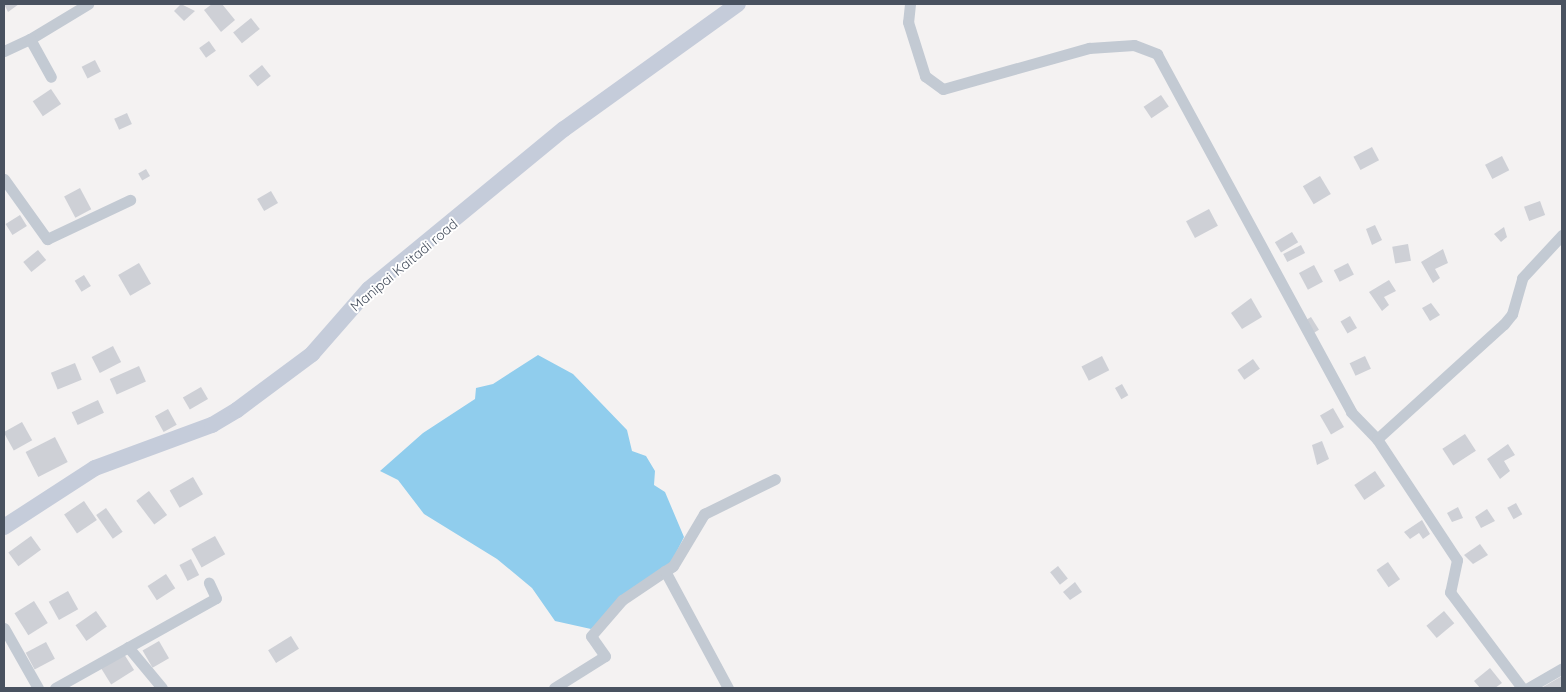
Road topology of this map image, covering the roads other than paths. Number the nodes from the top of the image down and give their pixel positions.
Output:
1 (88, 4) edge
2 (738, 4) edge
3 (910, 4) edge
4 (30, 39) junction
5 (4, 51) edge
6 (50, 77) dead end
7 (4, 179) edge
8 (130, 200) dead end
9 (1562, 235) edge
10 (1377, 439) junction
11 (775, 479) dead end
12 (4, 527) edge
13 (665, 571) junction
14 (209, 583) dead end
15 (4, 628) edge
16 (128, 646) junction
17 (1562, 668) edge
18 (38, 688) edge
19 (55, 688) edge
20 (162, 688) edge
21 (554, 688) edge
22 (728, 688) edge
23 (1522, 688) edge
24 (1528, 688) edge

1 - 4 street
2 - 12 main road, Manipai Kaitadi road
3 - 10 street
4 - 5 street
4 - 6 street
7 - 8 street
9 - 10 street
10 - 23 street
11 - 13 street
13 - 21 street
13 - 22 street
14 - 16 street
15 - 18 street
16 - 19 street
16 - 20 street
17 - 24 street

